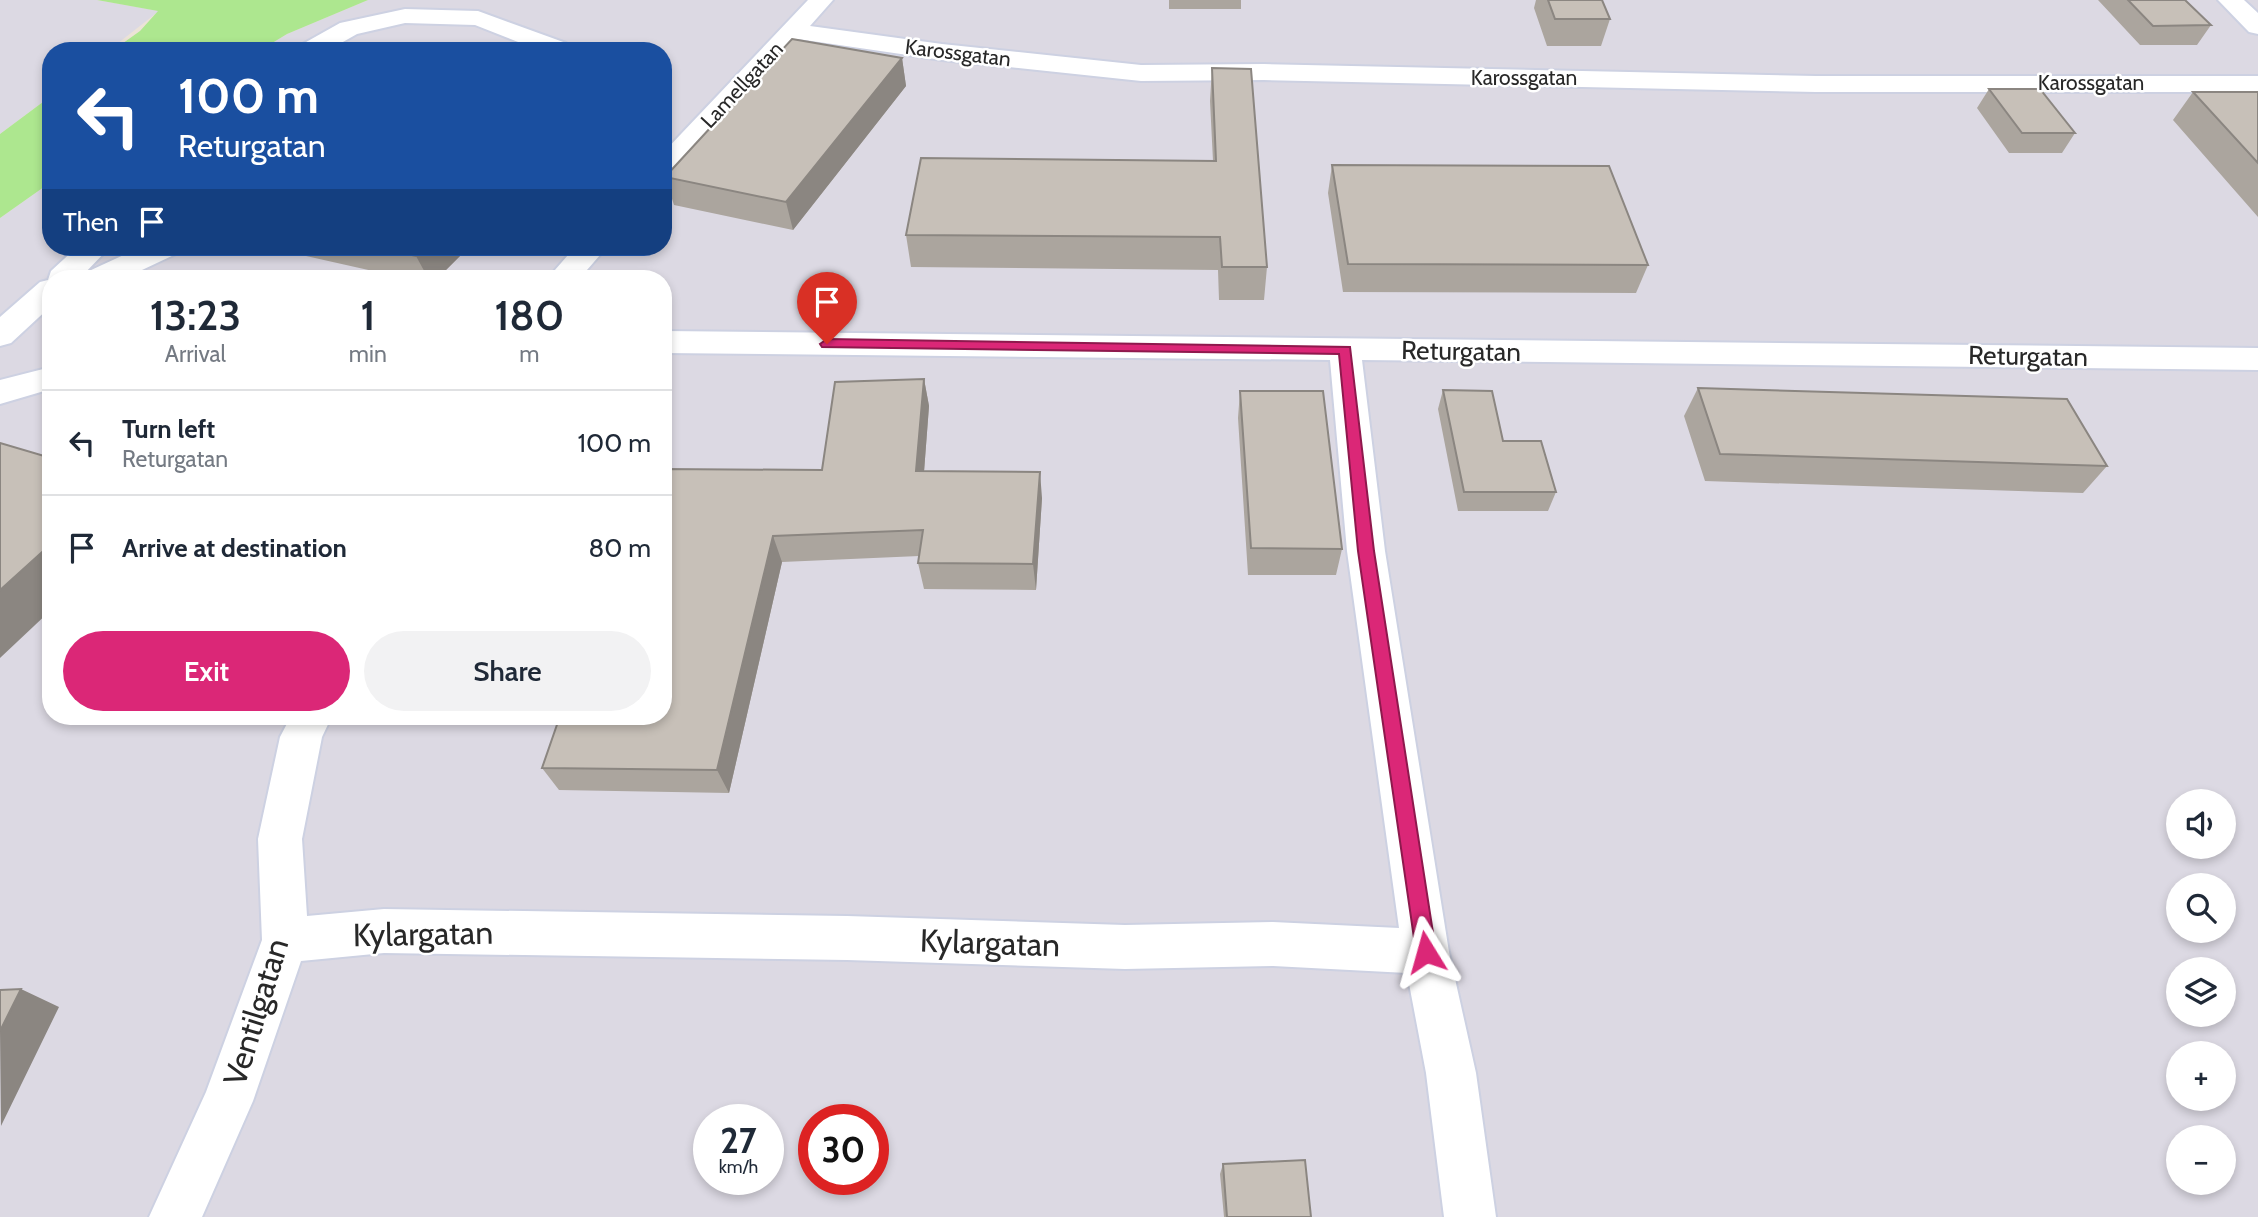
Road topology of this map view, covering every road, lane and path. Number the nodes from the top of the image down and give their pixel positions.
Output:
1 (821, 0) edge
2 (2230, 0) edge
3 (2258, 27) edge
4 (792, 31) junction
5 (324, 42) edge
6 (541, 42) edge
7 (2258, 84) edge
8 (672, 160) edge
9 (85, 256) edge
10 (146, 256) edge
11 (584, 256) edge
12 (71, 270) edge
13 (117, 270) edge
14 (570, 270) edge
15 (42, 297) edge
16 (42, 307) edge
17 (10, 326) edge
18 (672, 342) edge
19 (1345, 350) junction
20 (2258, 359) edge
21 (42, 380) edge
22 (0, 392) edge
23 (307, 725) edge
24 (285, 940) junction
25 (1426, 952) junction
26 (175, 1217) edge
27 (1470, 1217) edge

1 - 4 street, Lamellgatan
2 - 3 street
4 - 7 street, Karossgatan
4 - 8 street, Lamellgatan
5 - 6 street
9 - 12 street
10 - 13 street
11 - 14 street
15 - 17 street
16 - 17 street
18 - 19 street, Returgatan
19 - 20 street, Returgatan
19 - 25 street
21 - 22 street
23 - 24 street, Ventilgatan
24 - 25 street, Kylargatan
24 - 26 street, Ventilgatan
25 - 27 street

